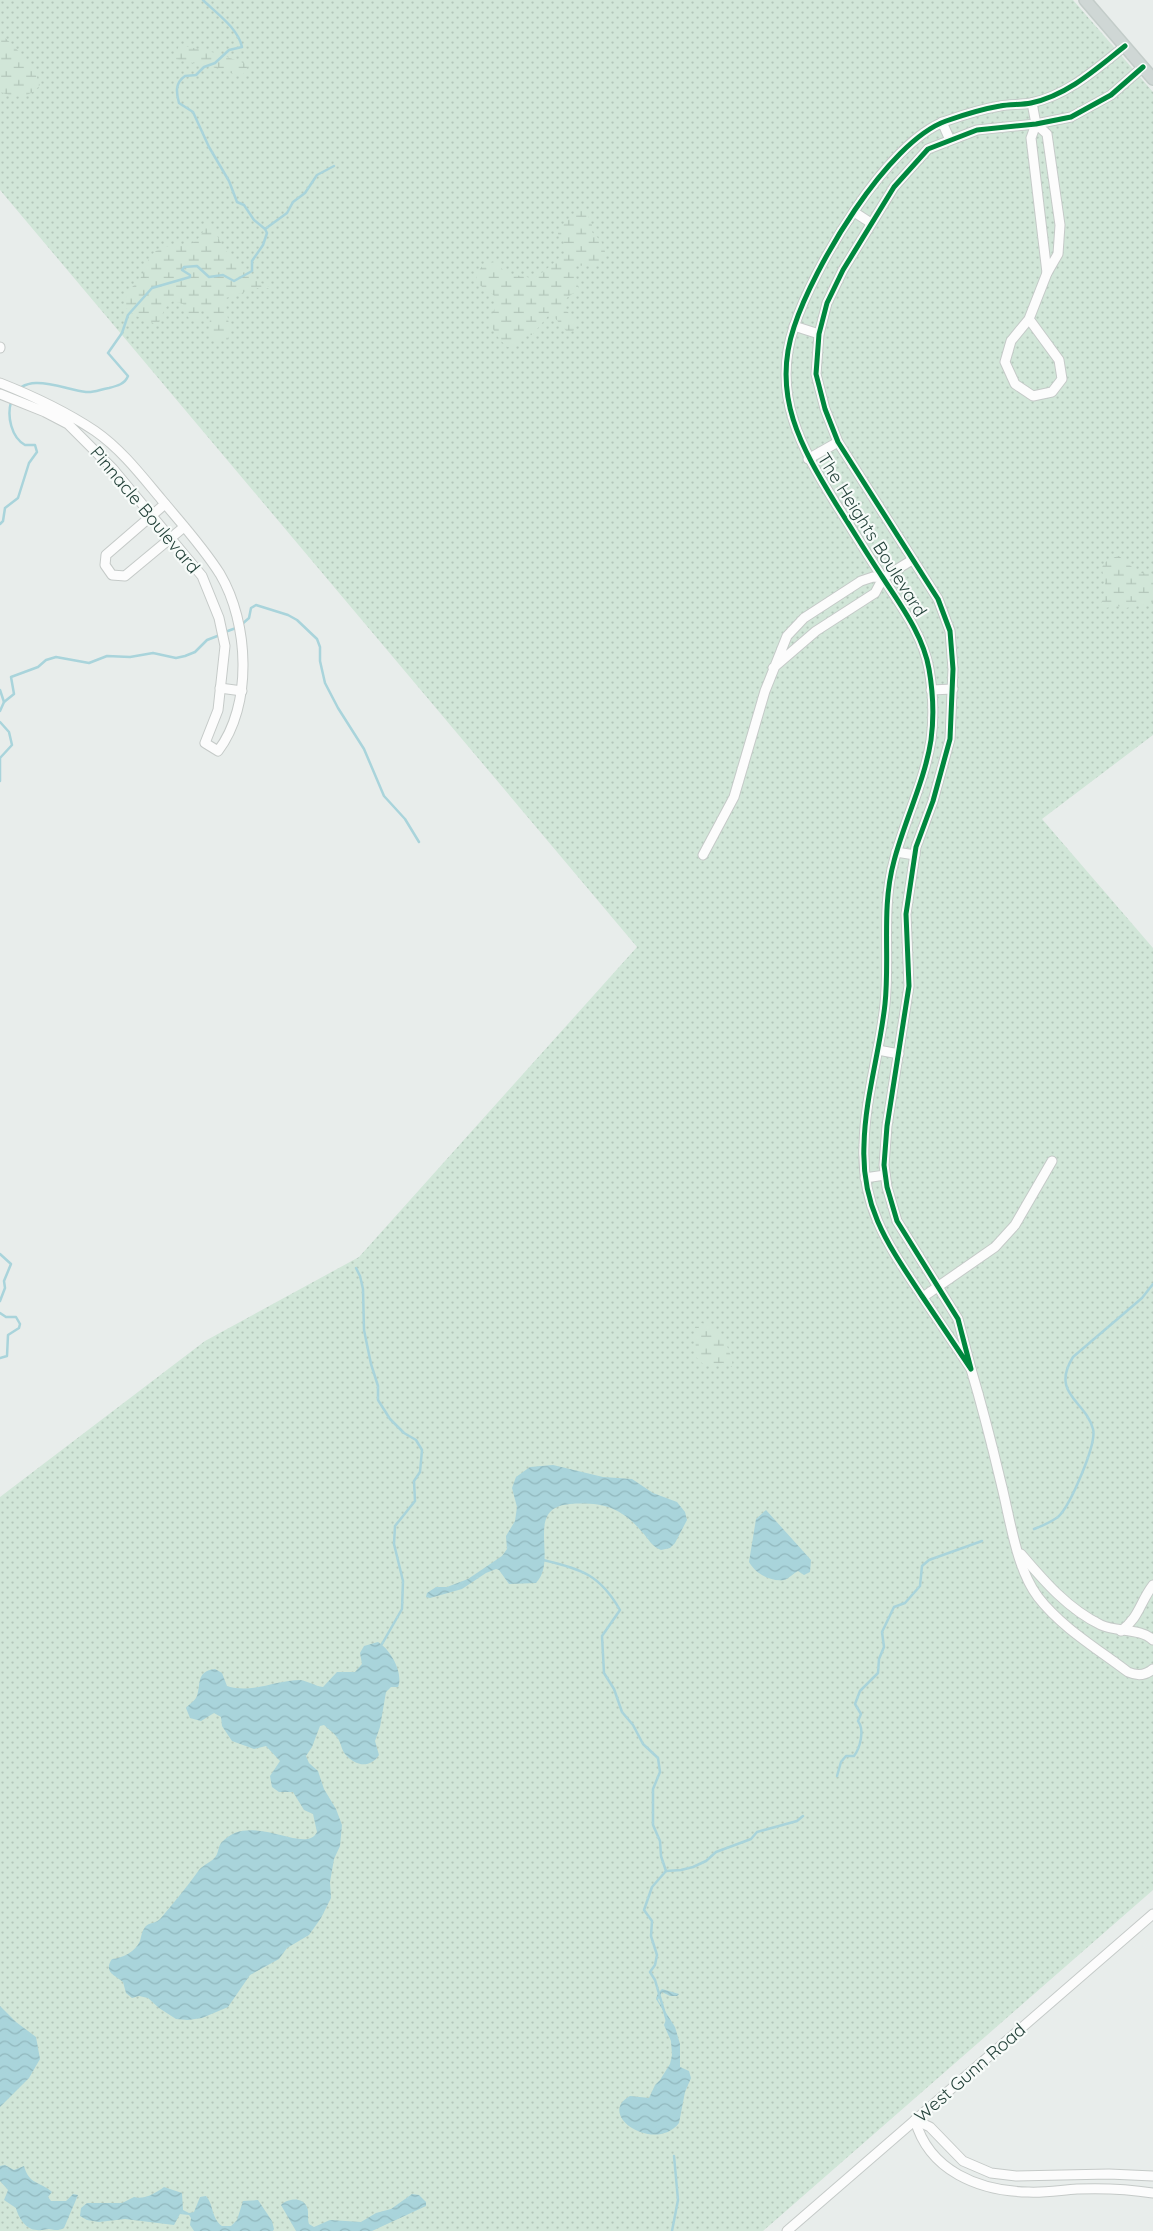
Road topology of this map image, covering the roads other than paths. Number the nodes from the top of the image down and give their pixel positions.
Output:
1 (1085, 0) edge
2 (1125, 46) junction
3 (1143, 67) junction
4 (1153, 79) edge
5 (1032, 103) junction
6 (942, 122) junction
7 (1036, 124) junction
8 (950, 140) junction
9 (854, 212) junction
10 (871, 224) junction
11 (1047, 273) junction
12 (1029, 319) junction
13 (794, 326) junction
14 (819, 334) junction
15 (3, 384) edge
16 (1, 394) edge
17 (51, 410) junction
18 (838, 442) junction
19 (808, 459) junction
20 (165, 504) junction
21 (151, 516) junction
22 (184, 527) junction
23 (170, 539) junction
24 (912, 560) junction
25 (883, 578) junction
26 (224, 585) junction
27 (209, 594) junction
28 (773, 668) junction
29 (220, 688) junction
30 (953, 689) junction
31 (931, 690) junction
32 (242, 691) junction
33 (896, 852) junction
34 (703, 855) dead end
35 (915, 855) junction
36 (878, 1050) junction
37 (899, 1054) junction
38 (1052, 1161) dead end
39 (886, 1175) junction
40 (866, 1178) junction
41 (938, 1288) junction
42 (923, 1297) junction
43 (971, 1369) junction
44 (1019, 1552) junction
45 (1153, 1586) edge
46 (1121, 1631) junction
47 (1153, 1640) edge
48 (1153, 1669) edge
49 (1153, 1914) edge
50 (915, 2120) junction
51 (963, 2161) junction
52 (955, 2172) junction
53 (1153, 2176) edge
54 (1153, 2193) edge
55 (788, 2231) edge

1 - 2 main road
2 - 3 main road
2 - 5 street, The Heights Boulevard
3 - 4 main road
3 - 7 street, The Heights Boulevard
5 - 6 street, The Heights Boulevard
5 - 7 street
6 - 8 street
6 - 9 street, The Heights Boulevard
7 - 8 street, The Heights Boulevard
7 - 11 street
7 - 11 street
8 - 10 street, The Heights Boulevard
9 - 10 street
9 - 13 street, The Heights Boulevard
10 - 14 street, The Heights Boulevard
11 - 12 street
12 - 12 street
13 - 14 street
13 - 19 street, The Heights Boulevard
14 - 18 street, The Heights Boulevard
15 - 17 street, Pinnacle Boulevard
16 - 17 street, Pinnacle Boulevard
17 - 20 street, Pinnacle Boulevard
17 - 21 street, Pinnacle Boulevard
18 - 19 street
18 - 24 street, The Heights Boulevard
19 - 25 street, The Heights Boulevard
20 - 21 street
20 - 22 street, Pinnacle Boulevard
21 - 23 street, Pinnacle Boulevard
21 - 23 street
22 - 23 street
22 - 26 street, Pinnacle Boulevard
23 - 27 street, Pinnacle Boulevard
24 - 25 street
24 - 30 street, The Heights Boulevard
25 - 28 street
25 - 28 street
25 - 31 street, The Heights Boulevard
26 - 27 street
26 - 32 street, Pinnacle Boulevard
27 - 29 street, Pinnacle Boulevard
28 - 34 street
29 - 32 street
29 - 32 street, Pinnacle Boulevard
30 - 31 street
30 - 35 street, The Heights Boulevard
31 - 33 street, The Heights Boulevard
33 - 35 street
33 - 36 street, The Heights Boulevard
35 - 37 street, The Heights Boulevard
36 - 37 street
36 - 40 street, The Heights Boulevard
37 - 39 street, The Heights Boulevard
38 - 41 street
39 - 40 street
39 - 41 street, The Heights Boulevard
40 - 42 street, The Heights Boulevard
41 - 42 street
41 - 43 street, The Heights Boulevard
42 - 43 street, The Heights Boulevard
43 - 44 street, The Heights Boulevard
44 - 46 street, The Heights Boulevard
44 - 48 street, The Heights Boulevard
45 - 46 street
46 - 47 street, The Heights Boulevard
49 - 50 street, West Gunn Road
50 - 51 street
50 - 52 street
50 - 55 street, West Gunn Road
51 - 52 street
51 - 53 street
52 - 54 street

